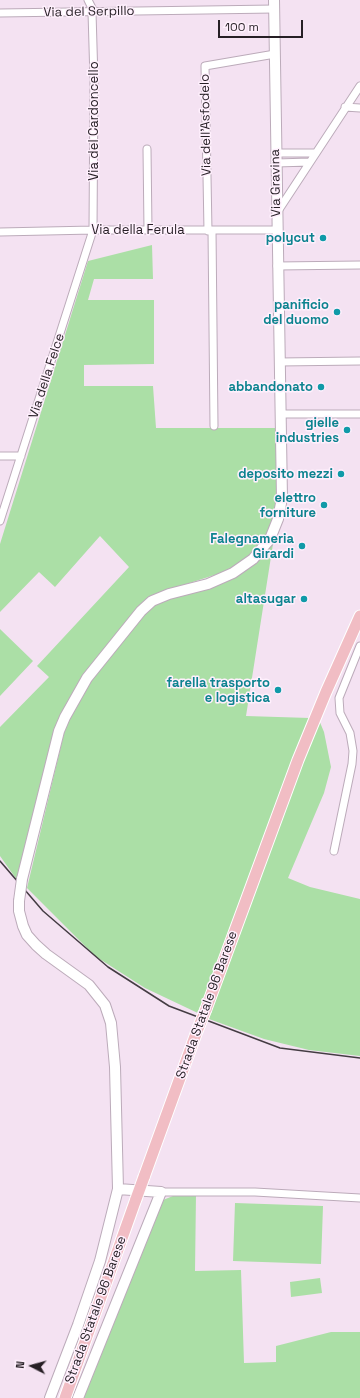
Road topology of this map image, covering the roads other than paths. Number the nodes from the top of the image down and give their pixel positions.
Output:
1 (88, 0) edge
2 (274, 5) edge
3 (93, 12) junction
4 (0, 13) edge
5 (274, 54) junction
6 (360, 87) edge
7 (345, 107) junction
8 (360, 108) edge
9 (147, 149) dead end
10 (316, 153) junction
11 (276, 158) junction
12 (310, 162) junction
13 (277, 213) junction
14 (93, 230) junction
15 (148, 230) junction
16 (277, 230) junction
17 (210, 231) junction
18 (0, 232) edge
19 (360, 265) edge
20 (278, 266) junction
21 (360, 361) edge
22 (279, 362) junction
23 (280, 414) junction
24 (360, 414) edge
25 (214, 426) dead end
26 (0, 456) edge
27 (21, 456) junction
28 (0, 521) edge
29 (360, 616) edge
30 (360, 646) edge
31 (334, 851) dead end
32 (118, 1189) junction
33 (161, 1192) junction
34 (360, 1198) edge
35 (50, 1398) edge
36 (65, 1398) edge
37 (78, 1398) edge

1 - 3 street
2 - 3 street, Via del Serpillo
2 - 5 main road, Via Gravina
3 - 4 street, Via del Serpillo
3 - 14 street, Via del Cardoncello
5 - 11 main road, Via Gravina
5 - 17 street, Via dell'Asfodelo
6 - 7 street
7 - 8 street
7 - 10 street
9 - 15 street
10 - 11 street
10 - 12 street
11 - 12 street
11 - 13 main road, Via Gravina
12 - 13 street
13 - 16 main road, Via Gravina
14 - 15 street, Via della Ferula
14 - 18 street, Via della Ferula
14 - 27 street, Via della Felce
15 - 17 street, Via della Ferula
16 - 17 street, Via della Ferula
16 - 20 main road, Via Gravina
17 - 25 street, Via dell'Asfodelo
19 - 20 street
20 - 22 main road, Via Gravina
21 - 22 street
22 - 23 main road, Via Gravina
23 - 24 street
23 - 32 main road, Via Gravina, bridge
26 - 27 street
27 - 28 street, Via della Felce
29 - 36 main road, Strada Statale 96 Barese, bridge
30 - 31 street
32 - 33 main road
32 - 35 main road, Via Gravina
33 - 34 street
33 - 37 main road

